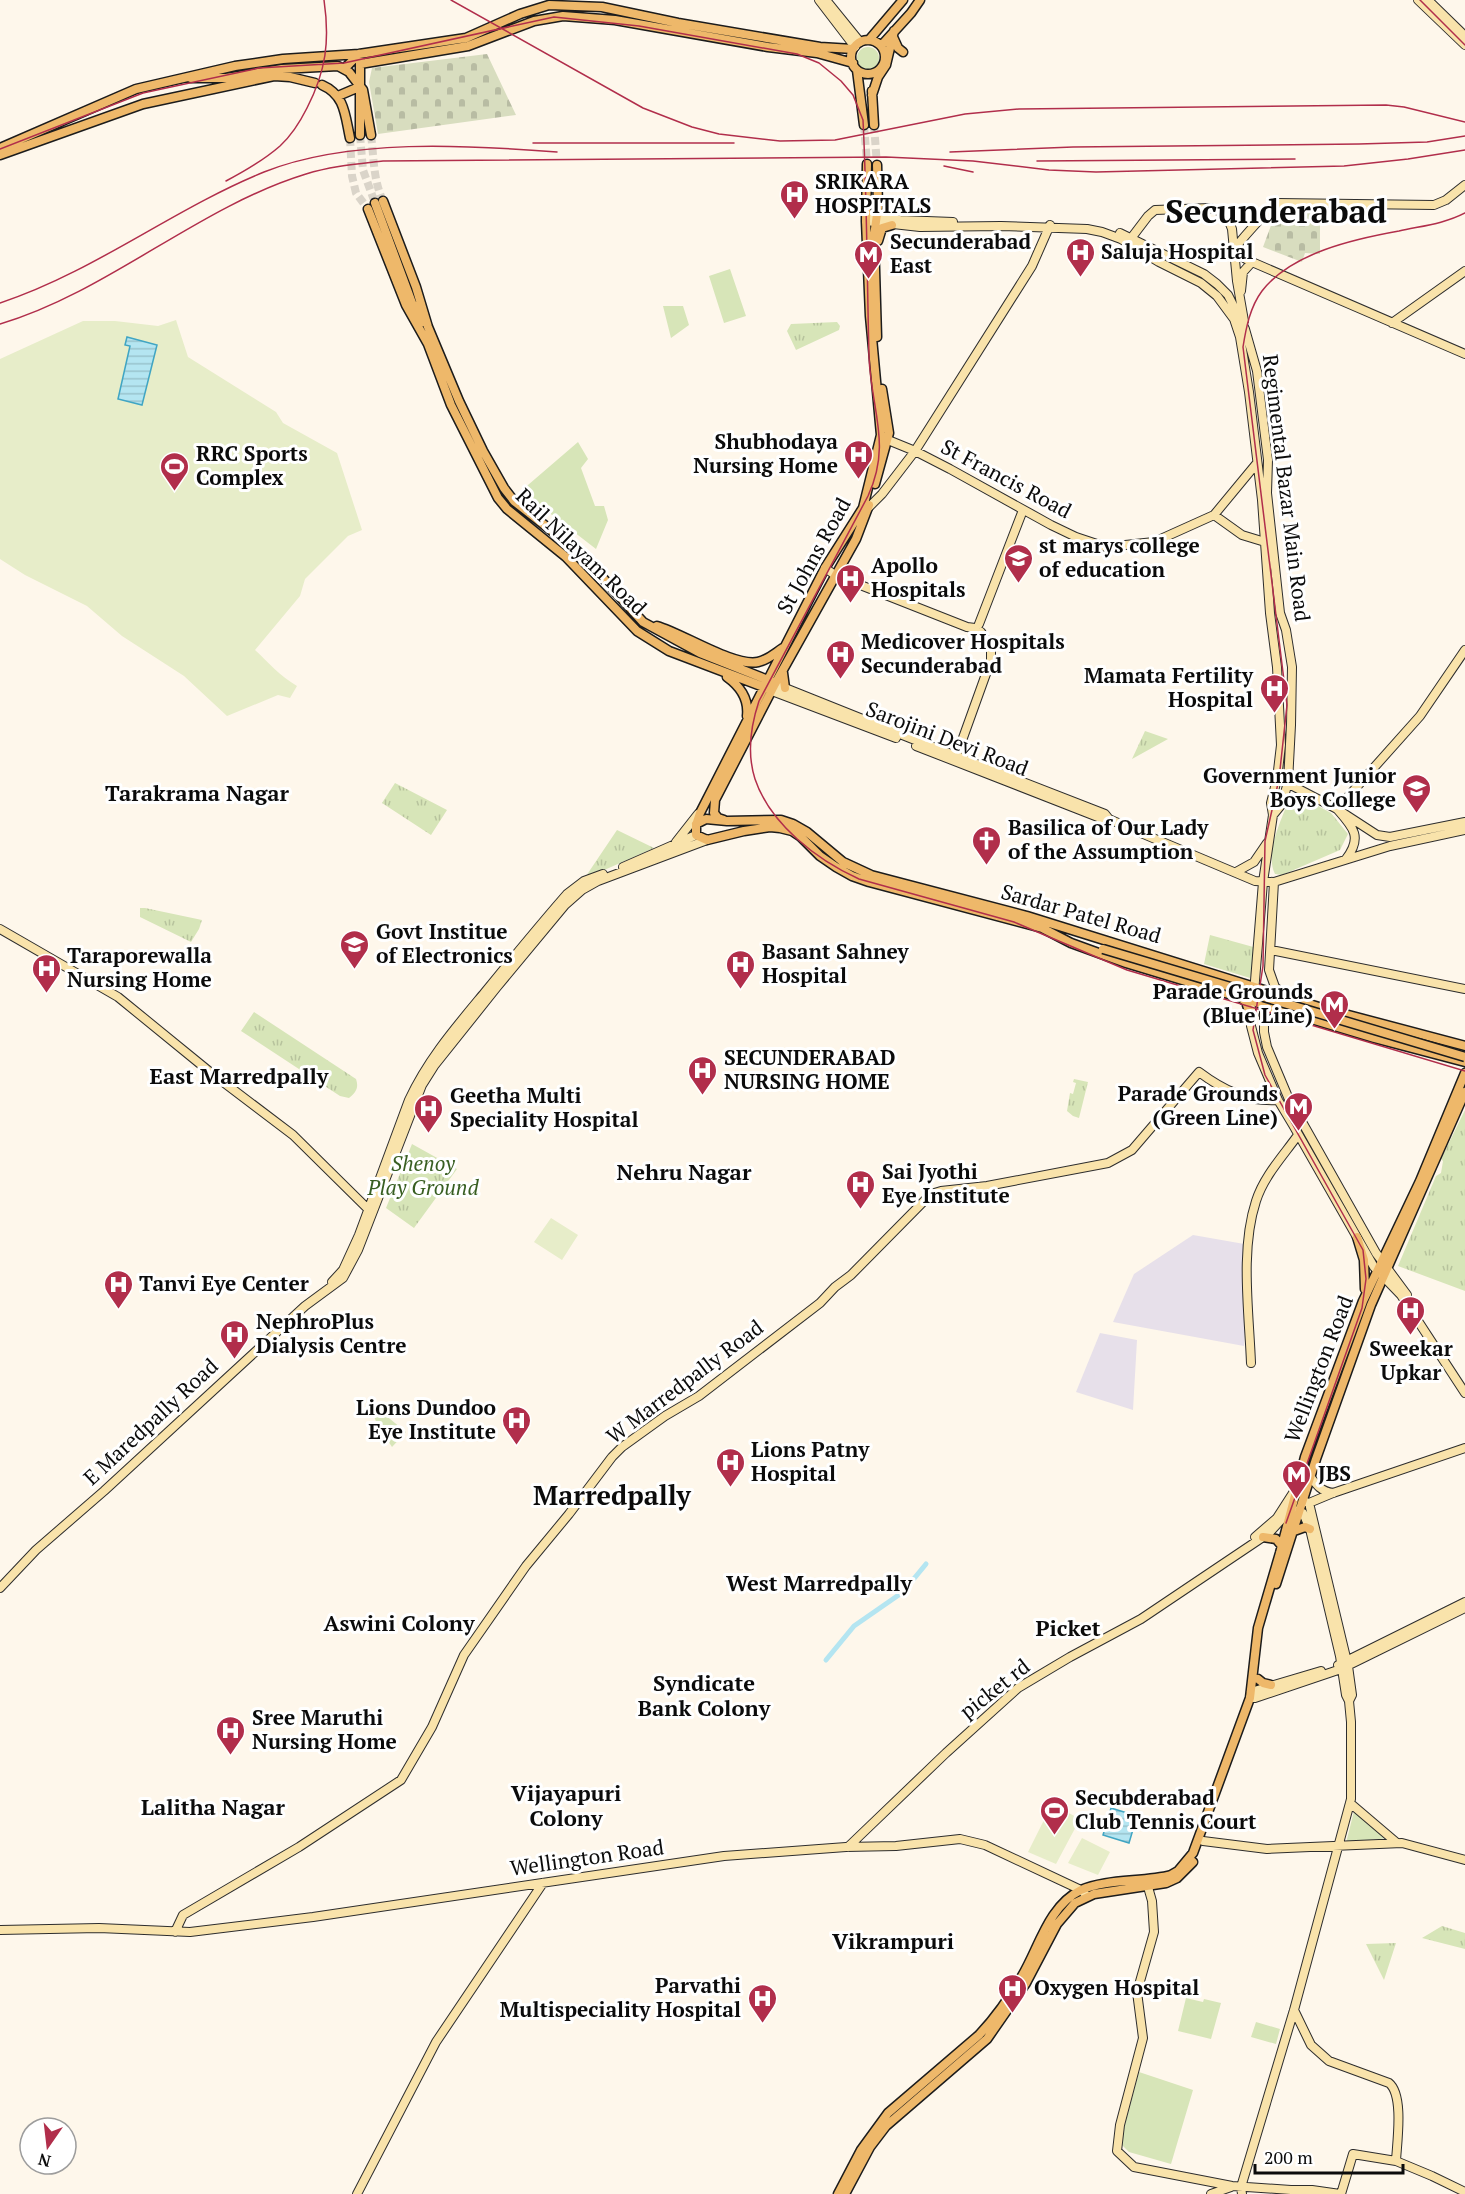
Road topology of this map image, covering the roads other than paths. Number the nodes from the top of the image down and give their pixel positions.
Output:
1 (819, 0) edge
2 (826, 0) edge
3 (1418, 0) edge
4 (1428, 0) edge
5 (903, 1) edge
6 (917, 1) edge
7 (893, 33) junction
8 (1465, 36) edge
9 (869, 40) junction
10 (881, 45) junction
11 (1465, 45) edge
12 (856, 46) junction
13 (903, 52) dead end
14 (359, 54) junction
15 (360, 64) junction
16 (855, 66) junction
17 (344, 69) junction
18 (874, 73) junction
19 (185, 76) junction
20 (359, 87) junction
21 (872, 94) junction
22 (338, 96) junction
23 (119, 97) junction
24 (359, 102) junction
25 (106, 103) junction
26 (342, 106) junction
27 (125, 111) junction
28 (111, 116) junction
29 (360, 135) tunnel mouth
30 (371, 135) tunnel mouth
31 (350, 138) tunnel mouth
32 (0, 148) edge
33 (0, 155) edge
34 (867, 164) tunnel mouth
35 (877, 165) tunnel mouth
36 (1465, 185) edge
37 (871, 218) junction
38 (891, 225) junction
39 (1050, 225) junction
40 (1129, 240) junction
41 (875, 249) junction
42 (1252, 262) junction
43 (1465, 271) edge
44 (1240, 295) junction
45 (1392, 323) junction
46 (425, 329) junction
47 (1245, 329) junction
48 (1465, 354) edge
49 (888, 440) junction
50 (915, 451) junction
51 (1257, 463) junction
52 (865, 508) junction
53 (1023, 510) junction
54 (1214, 515) junction
55 (1265, 542) junction
56 (580, 553) junction
57 (571, 561) junction
58 (825, 568) junction
59 (1272, 571) junction
60 (835, 574) junction
61 (648, 625) junction
62 (979, 628) junction
63 (786, 646) junction
64 (1465, 650) edge
65 (719, 671) junction
66 (772, 684) junction
67 (745, 723) junction
68 (955, 759) junction
69 (1277, 779) junction
70 (1288, 782) junction
71 (1337, 809) junction
72 (700, 813) junction
73 (1273, 815) junction
74 (727, 821) junction
75 (1465, 822) edge
76 (696, 825) junction
77 (1465, 830) edge
78 (696, 835) junction
79 (707, 840) junction
80 (1269, 840) junction
81 (672, 845) junction
82 (1346, 860) junction
83 (1236, 872) junction
84 (1263, 882) junction
85 (1274, 882) junction
86 (1058, 927) junction
87 (1042, 928) junction
88 (0, 929) edge
89 (1104, 947) junction
90 (1271, 950) junction
91 (1246, 983) junction
92 (1256, 987) junction
93 (1465, 989) edge
94 (1267, 990) junction
95 (1280, 994) junction
96 (1238, 995) junction
97 (1290, 998) junction
98 (1252, 1000) junction
99 (1269, 1005) junction
100 (1250, 1013) junction
101 (1264, 1015) junction
102 (1365, 1020) junction
103 (1361, 1034) junction
104 (1443, 1041) junction
105 (1465, 1041) edge
106 (1465, 1046) edge
107 (1465, 1055) edge
108 (1465, 1062) edge
109 (1465, 1073) edge
110 (1465, 1092) edge
111 (1278, 1100) junction
112 (1298, 1135) junction
113 (390, 1160) junction
114 (371, 1212) junction
115 (1357, 1237) junction
116 (1382, 1269) junction
117 (1363, 1301) junction
118 (1251, 1363) dead end
119 (1465, 1385) edge
120 (1465, 1393) edge
121 (1465, 1448) edge
122 (1310, 1476) junction
123 (1296, 1488) junction
124 (1333, 1493) junction
125 (1293, 1498) junction
126 (1306, 1502) junction
127 (1291, 1509) junction
128 (1300, 1511) junction
129 (1310, 1529) junction
130 (1294, 1531) junction
131 (1263, 1537) junction
132 (1282, 1546) junction
133 (1245, 1547) junction
134 (0, 1588) edge
135 (1465, 1602) edge
136 (1465, 1608) edge
137 (1344, 1665) junction
138 (1258, 1679) junction
139 (1271, 1685) junction
140 (1253, 1695) junction
141 (1350, 1803) junction
142 (1203, 1841) junction
143 (1397, 1843) junction
144 (1340, 1845) junction
145 (848, 1847) junction
146 (1465, 1860) edge
147 (543, 1883) junction
148 (1148, 1887) junction
149 (1084, 1893) junction
150 (0, 1930) edge
151 (175, 1932) junction
152 (1294, 2010) junction
153 (1396, 2161) junction
154 (1238, 2189) edge
155 (1465, 2192) edge
156 (357, 2194) edge
157 (838, 2194) edge
158 (845, 2194) edge
159 (1210, 2194) edge
160 (1340, 2194) edge

1 - 12 main road
2 - 12 main road
3 - 11 main road
4 - 8 main road
5 - 9 main road
6 - 7 main road
7 - 10 main road
7 - 13 main road
7 - 21 main road
9 - 10 main road
9 - 12 main road
10 - 18 main road
12 - 14 main road
12 - 16 main road
14 - 15 main road
14 - 17 main road
14 - 19 main road
15 - 16 main road
15 - 20 main road
16 - 18 main road
16 - 21 main road
17 - 19 main road
17 - 20 main road
18 - 21 main road
19 - 23 main road
20 - 22 main road
20 - 24 main road
20 - 30 main road
22 - 26 main road
22 - 27 main road
23 - 25 main road
23 - 27 main road
24 - 26 main road
24 - 29 main road
25 - 28 main road
25 - 32 main road
26 - 31 main road
27 - 28 main road
28 - 33 main road
34 - 37 main road, St Johns Road
35 - 37 main road, St Johns Road
36 - 42 main road
37 - 38 main road, Regimental Bazar Main Road
37 - 39 main road, Regimental Bazar Main Road
37 - 41 main road, St Johns Road
37 - 52 main road, St Johns Road
38 - 39 main road, Regimental Bazar Main Road
38 - 41 main road
39 - 40 main road, Regimental Bazar Main Road
39 - 50 main road
40 - 44 main road
40 - 47 main road, Regimental Bazar Main Road
40 - 51 main road, Regimental Bazar Main Road
41 - 49 main road, St Johns Road
42 - 44 main road
42 - 45 main road
43 - 45 main road
44 - 47 main road
45 - 48 main road
46 - 46 main road, Rail Nilayam Road
46 - 56 main road, Rail Nilayam Road
46 - 57 main road, Rail Nilayam Road
47 - 59 main road, Regimental Bazar Main Road
49 - 50 main road, St Francis Road
49 - 52 main road, St Johns Road
50 - 52 main road
50 - 53 main road, St Francis Road
51 - 54 main road, St Francis Road
51 - 55 main road, Regimental Bazar Main Road
52 - 58 main road, St Johns Road
52 - 60 main road, St Johns Road
53 - 54 main road, St Francis Road
53 - 62 main road
54 - 55 main road
55 - 59 main road, Regimental Bazar Main Road
56 - 57 main road
56 - 61 main road, Rail Nilayam Road
57 - 65 main road, Rail Nilayam Road
58 - 60 main road
58 - 63 main road, St Johns Road
59 - 69 main road, Regimental Bazar Main Road
59 - 70 main road, Regimental Bazar Main Road
60 - 62 main road
60 - 66 main road, St Johns Road
61 - 63 main road
61 - 66 main road, Rail Nilayam Road
62 - 68 main road
63 - 66 main road, St Johns Road
64 - 71 main road
65 - 66 main road, Rail Nilayam Road
65 - 67 main road
66 - 67 main road, St Johns Road
66 - 68 main road, Sarojini Devi Road
66 - 74 main road, St Johns Road
67 - 72 main road, St Johns Road
68 - 83 main road, Sarojini Devi Road
69 - 70 main road
69 - 73 main road, Regimental Bazar Main Road
70 - 71 main road
70 - 73 main road, Regimental Bazar Main Road
71 - 75 main road
71 - 82 main road
72 - 76 main road, St Johns Road
72 - 81 main road
73 - 80 main road, Regimental Bazar Main Road
74 - 76 main road, Sardar Patel Road
74 - 86 main road, Sardar Patel Road
76 - 78 main road, St Johns Road
77 - 82 main road, Sarojini Devi Road
78 - 79 main road
78 - 81 main road, E Maredpally Road
79 - 87 main road, Sardar Patel Road
79 - 113 main road, E Maredpally Road
80 - 83 main road
80 - 84 main road, Regimental Bazar Main Road
81 - 113 main road, E Maredpally Road
82 - 85 main road, Sarojini Devi Road
83 - 84 main road, Sarojini Devi Road
84 - 85 main road, Sarojini Devi Road
84 - 92 main road, Regimental Bazar Main Road
85 - 90 main road
86 - 89 main road
86 - 91 main road, Sardar Patel Road
87 - 89 main road
87 - 96 main road, Sardar Patel Road
88 - 114 main road
89 - 107 main road, bridge
90 - 93 main road
90 - 97 main road
91 - 92 main road, Sardar Patel Road
91 - 96 main road
92 - 94 main road, Sardar Patel Road
92 - 98 main road, Regimental Bazar Main Road
94 - 95 main road, Sardar Patel Road
94 - 99 main road
95 - 97 main road, Sardar Patel Road
95 - 99 main road
96 - 98 main road, Sardar Patel Road
96 - 100 main road
97 - 102 main road, Sardar Patel Road
98 - 99 main road, Sardar Patel Road
98 - 100 main road, Regimental Bazar Main Road
99 - 101 main road
99 - 103 main road, Sardar Patel Road
100 - 101 main road
100 - 111 main road
101 - 116 main road
102 - 103 main road
102 - 104 main road, Sardar Patel Road
103 - 108 main road, Sardar Patel Road
104 - 105 main road
104 - 106 main road, Sardar Patel Road
109 - 116 main road, Wellington Road
110 - 116 main road
111 - 112 main road
111 - 151 main road, W Marredpally Road
112 - 115 main road
112 - 118 main road
113 - 114 main road, E Maredpally Road
114 - 134 main road, E Maredpally Road
115 - 116 main road
115 - 117 main road
116 - 117 main road, Wellington Road
116 - 119 main road
116 - 120 main road
116 - 122 main road
117 - 123 main road, Wellington Road
121 - 124 main road
122 - 124 main road
122 - 126 main road
123 - 125 main road, Wellington Road
123 - 133 main road, picket rd
124 - 126 main road
125 - 126 main road
125 - 127 main road, Wellington Road
126 - 128 main road
126 - 137 main road
127 - 128 main road
127 - 131 main road, picket rd
127 - 132 main road, Wellington Road
128 - 129 main road
128 - 130 main road
129 - 130 main road
129 - 137 main road
130 - 138 main road
131 - 132 main road
131 - 133 main road, picket rd
132 - 140 main road, Wellington Road
133 - 145 main road, picket rd
135 - 137 main road
136 - 137 main road
137 - 139 main road
137 - 140 main road
137 - 141 main road
138 - 139 main road
138 - 140 main road
139 - 140 main road
140 - 142 main road
140 - 149 main road
141 - 143 main road
141 - 144 main road
142 - 144 main road
142 - 148 main road
143 - 144 main road
143 - 146 main road
144 - 152 main road
145 - 147 main road, Wellington Road
145 - 149 main road, Wellington Road
147 - 151 main road, Wellington Road
147 - 156 main road
148 - 149 main road
148 - 154 main road
149 - 157 main road
149 - 158 main road
150 - 151 main road, Wellington Road
152 - 153 main road
152 - 154 main road
153 - 155 main road
153 - 160 main road
154 - 159 main road
154 - 160 main road

